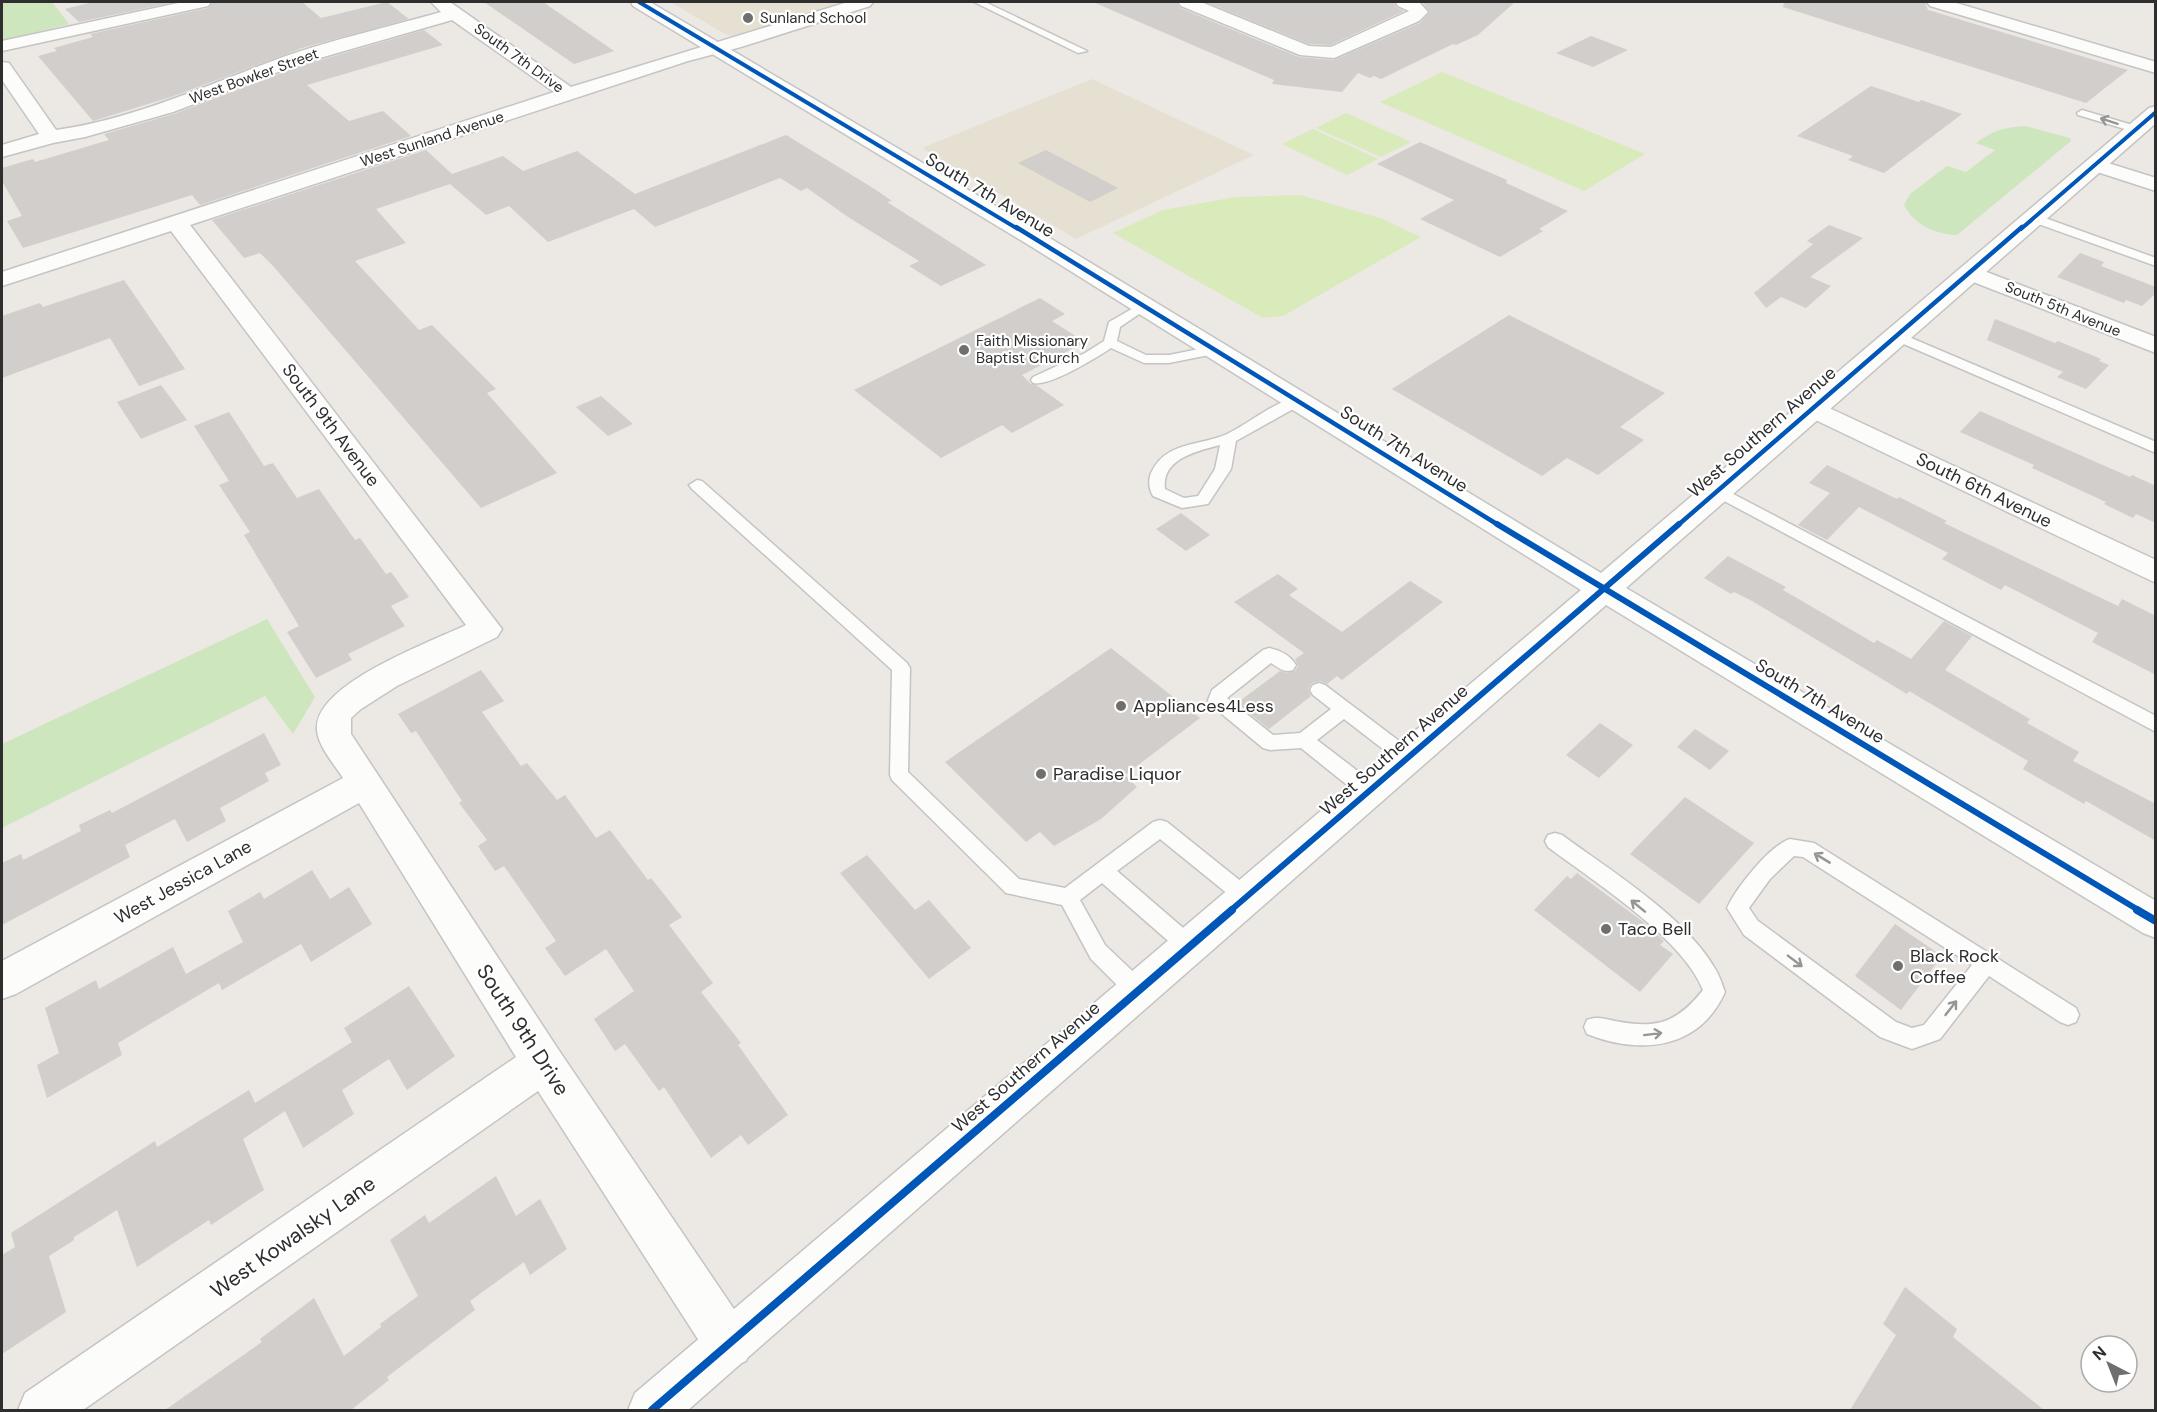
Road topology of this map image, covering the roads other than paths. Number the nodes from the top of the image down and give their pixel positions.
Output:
1 (202, 2) edge
2 (439, 2) edge
3 (639, 2) edge
4 (864, 2) edge
5 (977, 2) edge
6 (1187, 2) edge
7 (1936, 2) edge
8 (1412, 7) edge
9 (456, 13) junction
10 (2, 46) edge
11 (716, 48) junction
12 (1082, 51) dead end
13 (2, 67) edge
14 (2156, 68) edge
15 (569, 94) junction
16 (2082, 113) dead end
17 (2148, 121) edge
18 (51, 137) junction
19 (2, 151) edge
20 (2095, 165) junction
21 (2156, 186) edge
22 (2034, 218) junction
23 (176, 222) junction
24 (2156, 262) edge
25 (1971, 273) junction
26 (2, 279) edge
27 (1144, 306) junction
28 (1897, 336) junction
29 (1110, 343) junction
30 (2156, 346) edge
31 (1214, 350) junction
32 (1038, 380) dead end
33 (1297, 401) junction
34 (1812, 408) junction
35 (1229, 439) junction
36 (2156, 448) edge
37 (698, 485) dead end
38 (1718, 491) junction
39 (2156, 573) edge
40 (1603, 589) junction
41 (1287, 665) dead end
42 (1319, 690) dead end
43 (1344, 709) junction
44 (339, 710) joint
45 (2156, 724) edge
46 (1304, 740) junction
47 (1408, 758) junction
48 (365, 783) junction
49 (1369, 791) junction
50 (1555, 841) dead end
51 (1104, 872) junction
52 (1068, 897) junction
53 (1246, 897) junction
54 (2156, 921) edge
55 (1189, 946) junction
56 (1987, 963) junction
57 (2, 981) edge
58 (1138, 991) junction
59 (2068, 1015) dead end
60 (1595, 1027) dead end
61 (543, 1063) junction
62 (729, 1344) junction
63 (42, 1410) edge
64 (652, 1410) edge

1 - 10 street
2 - 9 street, South 7th Drive
3 - 11 street, South 7th Avenue
4 - 11 street, West Sunland Avenue
5 - 12 lane
6 - 8 street
7 - 14 street
9 - 15 street, South 7th Drive
9 - 18 street, West Bowker Street
11 - 15 street, West Sunland Avenue
11 - 27 street, South 7th Avenue
13 - 18 street
15 - 23 street, West Sunland Avenue
17 -> 16 lane
17 - 20 street, West Southern Avenue
18 - 19 street, West Bowker Street
20 - 21 street
20 - 22 street, West Southern Avenue
22 - 24 lane
22 - 25 street, West Southern Avenue
23 - 26 street, West Sunland Avenue
23 - 44 street, South 9th Avenue
25 - 28 street, West Southern Avenue
25 - 30 street, South 5th Avenue
27 - 29 lane
27 - 31 street, South 7th Avenue
28 - 34 street, West Southern Avenue
28 - 36 lane
29 - 31 lane
29 - 32 lane
31 - 33 street, South 7th Avenue
33 - 35 lane
33 - 40 street, South 7th Avenue
34 - 38 street, West Southern Avenue
34 - 39 street, South 6th Avenue
35 - 35 lane
37 - 52 lane
38 - 40 street, West Southern Avenue
38 - 45 lane
40 - 47 street, West Southern Avenue
40 - 54 street, South 7th Avenue
41 - 46 lane
42 - 43 lane
43 - 46 lane
43 - 47 lane
44 - 48 street, South 9th Drive
46 - 49 lane
47 - 49 street, West Southern Avenue
48 - 57 street, West Jessica Lane
48 - 61 street, South 9th Drive
49 - 53 street, West Southern Avenue
60 -> 50 lane
51 - 52 lane
51 - 53 lane
51 - 55 lane
52 - 58 lane
53 - 55 street, West Southern Avenue
55 - 58 street, West Southern Avenue
56 -> 56 lane
56 - 59 lane
58 - 62 street, West Southern Avenue
61 - 62 street, South 9th Drive
61 - 63 street, West Kowalsky Lane
62 - 64 street, West Southern Avenue

